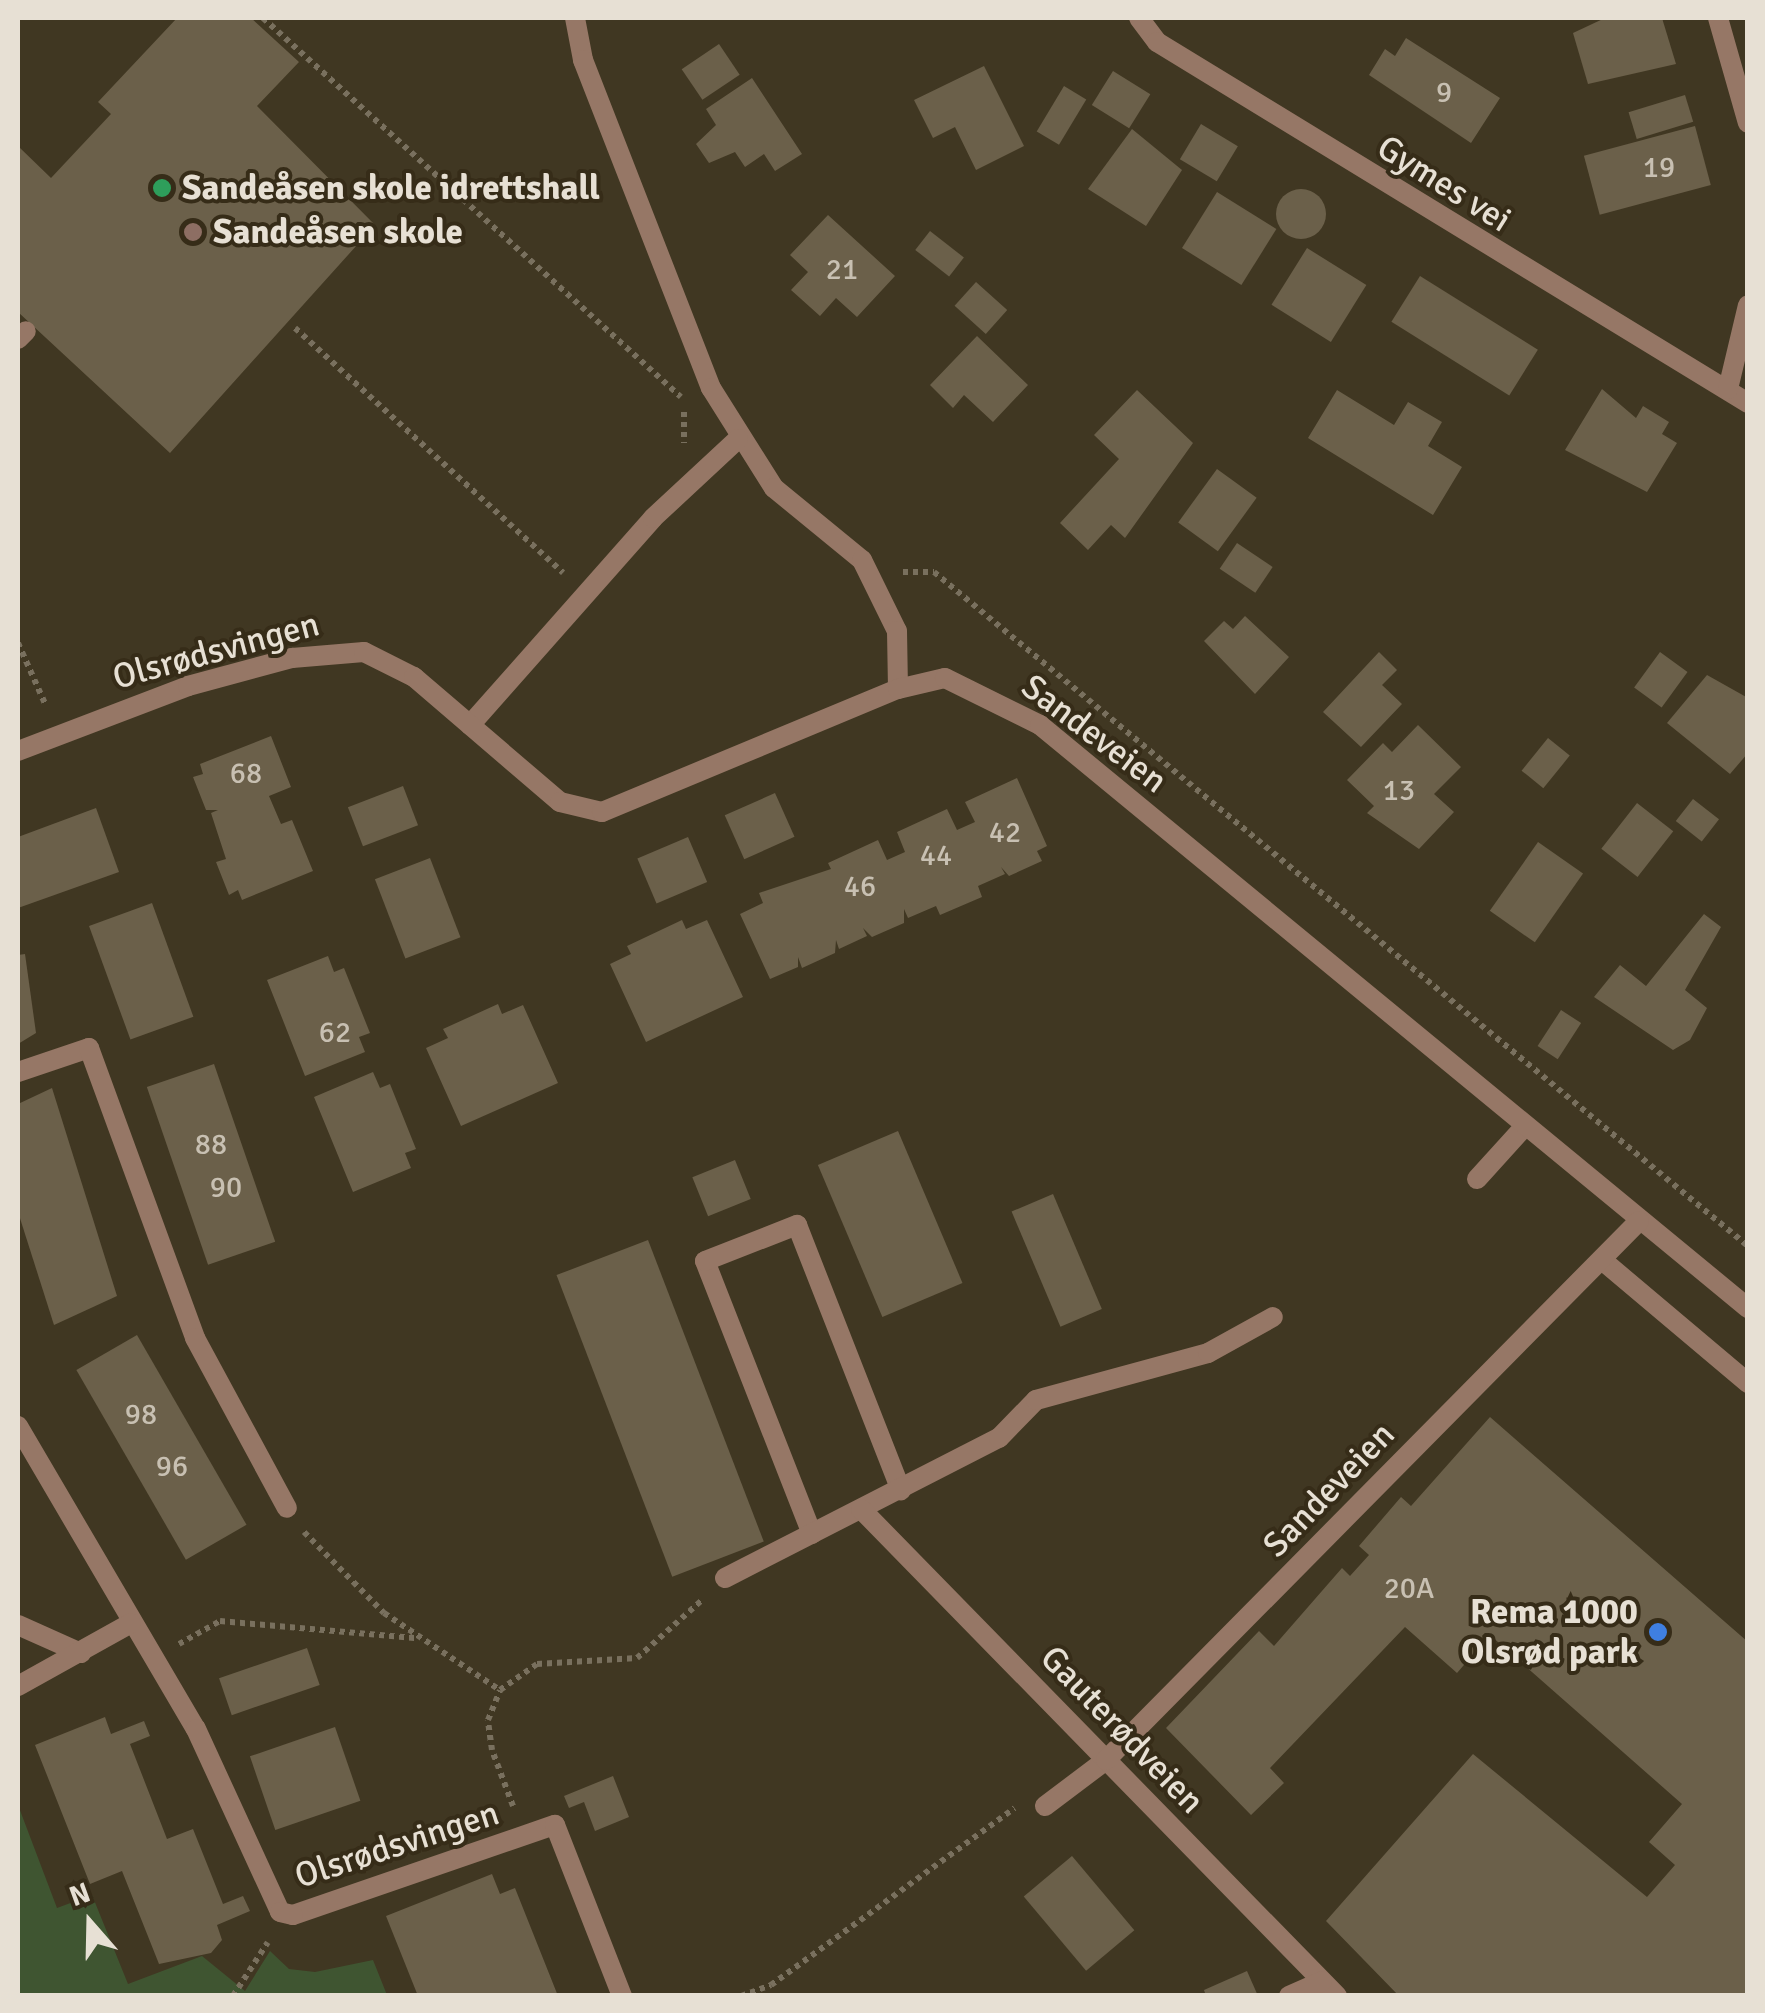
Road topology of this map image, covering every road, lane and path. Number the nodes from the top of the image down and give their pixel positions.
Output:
1 (263, 18) edge
2 (575, 18) edge
3 (1139, 18) edge
4 (1718, 18) edge
5 (1748, 123) edge
6 (1748, 305) edge
7 (295, 328) dead end
8 (711, 388) junction
9 (1728, 389) junction
10 (1748, 403) edge
11 (738, 439) junction
12 (564, 574) dead end
13 (872, 578) junction
14 (18, 644) edge
15 (898, 689) junction
16 (470, 726) junction
17 (58, 732) junction
18 (18, 750) edge
19 (18, 1072) edge
20 (1525, 1126) junction
21 (1477, 1179) dead end
22 (1639, 1221) junction
23 (1748, 1246) edge
24 (1602, 1260) junction
25 (1748, 1308) edge
26 (1273, 1317) dead end
27 (1748, 1383) edge
28 (18, 1426) edge
29 (901, 1490) junction
30 (287, 1508) joint
31 (861, 1509) junction
32 (812, 1534) junction
33 (724, 1578) joint
34 (131, 1623) junction
35 (18, 1626) edge
36 (418, 1639) junction
37 (81, 1652) junction
38 (151, 1659) junction
39 (18, 1686) edge
40 (500, 1690) junction
41 (1106, 1760) junction
42 (1045, 1806) joint
43 (526, 1837) junction
44 (289, 1914) junction
45 (1330, 1988) edge
46 (234, 1996) edge
47 (622, 1996) edge
48 (741, 1996) edge
49 (1289, 1996) edge

1 - 8 path
2 - 8 street
3 - 9 street, Gymes vei
4 - 5 street
6 - 9 street
7 - 12 path
8 - 11 street
9 - 10 street, Gymes vei
11 - 13 street
11 - 16 street
13 - 15 street
13 - 23 path
14 - 17 path
15 - 16 street, Olsrødsvingen
15 - 20 street, Sandeveien
16 - 17 street, Olsrødsvingen
17 - 18 street, Olsrødsvingen
19 - 30 street
20 - 21 street
20 - 22 street, Sandeveien
22 - 24 street, Sandeveien
22 - 25 street, Sandeveien
24 - 27 street
24 - 41 street, Sandeveien
26 - 29 street
28 - 34 street, Olsrødsvingen
29 - 31 street
29 - 32 street
30 - 36 path
31 - 32 street
31 - 41 street, Gauterødveien
32 - 33 street
33 - 40 path
34 - 37 street
34 - 38 street, Olsrødsvingen
35 - 37 street
36 - 38 path
36 - 40 path
37 - 39 street
38 - 44 street, Olsrødsvingen
40 - 43 path
41 - 42 street, Sandeveien
41 - 45 street, Gauterødveien
42 - 48 path
43 - 44 street, Olsrødsvingen
43 - 47 street, Olsrødsvingen
44 - 46 path
45 - 49 street

